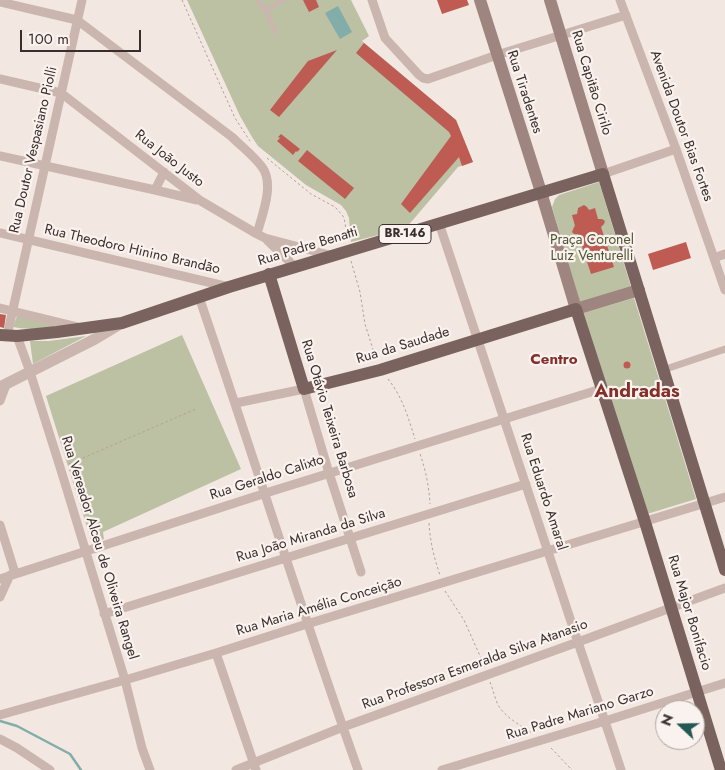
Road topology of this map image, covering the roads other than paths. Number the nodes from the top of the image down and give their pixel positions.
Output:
1 (82, 0) edge
2 (257, 0) edge
3 (284, 0) edge
4 (372, 0) edge
5 (480, 0) edge
6 (550, 0) edge
7 (620, 0) edge
8 (0, 2) edge
9 (265, 10) junction
10 (626, 15) junction
11 (78, 20) junction
12 (276, 32) dead end
13 (561, 35) junction
14 (496, 55) junction
15 (0, 80) edge
16 (61, 93) junction
17 (676, 149) junction
18 (0, 156) edge
19 (44, 166) junction
20 (164, 172) junction
21 (603, 174) junction
22 (155, 190) junction
23 (541, 192) junction
24 (201, 201) junction
25 (440, 223) junction
26 (0, 233) edge
27 (261, 236) junction
28 (28, 239) junction
29 (725, 254) edge
30 (333, 256) junction
31 (714, 258) junction
32 (295, 267) junction
33 (269, 274) junction
34 (229, 287) junction
35 (639, 290) junction
36 (725, 290) edge
37 (199, 297) junction
38 (0, 308) edge
39 (576, 309) junction
40 (12, 310) junction
41 (122, 323) junction
42 (87, 329) junction
43 (102, 335) junction
44 (8, 336) edge
45 (478, 338) junction
46 (725, 350) edge
47 (663, 370) junction
48 (30, 372) junction
49 (3, 386) edge
50 (304, 389) junction
51 (602, 389) junction
52 (0, 402) edge
53 (236, 403) junction
54 (505, 420) junction
55 (329, 473) junction
56 (526, 484) junction
57 (264, 493) junction
58 (725, 497) edge
59 (704, 504) junction
60 (645, 522) junction
61 (0, 524) edge
62 (350, 538) junction
63 (86, 552) junction
64 (548, 552) junction
65 (286, 558) junction
66 (725, 570) edge
67 (361, 572) dead end
68 (13, 574) junction
69 (0, 579) edge
70 (725, 588) edge
71 (0, 597) edge
72 (671, 608) junction
73 (104, 614) junction
74 (307, 624) junction
75 (578, 642) junction
76 (216, 653) junction
77 (125, 680) junction
78 (725, 683) edge
79 (698, 691) junction
80 (0, 715) edge
81 (605, 721) junction
82 (343, 727) junction
83 (0, 739) edge
84 (254, 767) edge
85 (50, 770) edge
86 (150, 770) edge
87 (236, 770) edge
88 (358, 770) edge
89 (442, 770) edge
90 (621, 770) edge
91 (721, 770) edge

1 - 11 street, Rua Doutor Vespasiano Piolli
2 - 9 lane
3 - 9 lane
4 - 14 street
5 - 14 main road, Rua Tiradentes
6 - 13 main road, Rua Capitão Cirilo
7 - 10 street, Avenida Doutor Bias Fortes
8 - 11 street
9 - 12 lane
10 - 13 street
10 - 17 street, Avenida Doutor Bias Fortes
11 - 16 street, Rua Doutor Vespasiano Piolli
11 - 27 street
13 - 14 street
13 - 21 main road, Rua Capitão Cirilo
14 - 23 main road, Rua Tiradentes
15 - 16 street
16 - 19 street, Rua Doutor Vespasiano Piolli
16 - 20 street, Rua João Justo
17 - 21 street
17 - 31 street, Avenida Doutor Bias Fortes
18 - 19 street
19 - 22 street
19 - 28 street, Rua Doutor Vespasiano Piolli
20 - 22 street
20 - 24 street, Rua João Justo
21 - 23 main road, BR-146
21 - 35 main road
22 - 24 street
23 - 25 main road, Rua Padre Benatti / BR-146
23 - 39 main road
24 - 27 street, Rua João Justo
25 - 30 main road, Rua Padre Benatti / BR-146
25 - 45 street, Rua Eduardo Amaral
26 - 28 street, Rua Theodoro Hinino Brandão
27 - 30 street
27 - 32 street
28 - 34 street, Rua Theodoro Hinino Brandão
28 - 40 street, Rua Doutor Vespasiano Piolli
29 - 31 street
30 - 32 main road, Rua Padre Benatti / BR-146
31 - 36 street, Avenida Doutor Bias Fortes
32 - 33 main road, Rua Padre Benatti / BR-146
33 - 34 main road, Rua Padre Benatti / BR-146
33 - 50 main road, Rua Otávio Teixeira Barbosa
34 - 37 main road, Rua Padre Benatti / BR-146
35 - 39 main road
35 - 47 main road
37 - 41 main road, BR-146
37 - 53 street
38 - 40 street
39 - 45 main road, Rua da Saudade
39 - 51 main road, Rua Major Bonifacio
40 - 42 street
40 - 44 street, Rua Doutor Vespasiano Piolli
41 - 42 main road, BR-146
41 - 43 street
42 - 43 street
42 - 44 main road, BR-146
43 - 48 street
44 - 48 street, Rua Vereador Alceu de Oliveira Rangel
45 - 50 main road, Rua da Saudade
45 - 54 street, Rua Eduardo Amaral
46 - 47 street
47 - 59 main road
48 - 49 street
48 - 63 street, Rua Vereador Alceu de Oliveira Rangel
49 - 52 street
50 - 53 street, Rua da Saudade
50 - 55 street, Rua Otávio Teixeira Barbosa
51 - 54 street, Rua Geraldo Calixto
51 - 60 main road, Rua Major Bonifacio
53 - 57 street
54 - 55 street, Rua Geraldo Calixto
54 - 56 street, Rua Eduardo Amaral
55 - 57 street, Rua Geraldo Calixto
55 - 62 street, Rua Otávio Teixeira Barbosa
56 - 62 street, Rua João Miranda da Silva
56 - 64 street, Rua Eduardo Amaral
57 - 63 street, Rua Geraldo Calixto
57 - 65 street
58 - 59 street
59 - 60 street, Rua Maria Amélia Conceição
59 - 66 main road
60 - 64 street, Rua Maria Amélia Conceição
60 - 72 main road, Rua Major Bonifacio
61 - 68 street
62 - 65 street, Rua João Miranda da Silva
62 - 67 street, Rua Otávio Teixeira Barbosa
63 - 68 street, Rua Geraldo Calixto
63 - 73 street, Rua Vereador Alceu de Oliveira Rangel
64 - 74 street, Rua Maria Amélia Conceição
64 - 75 street, Rua Eduardo Amaral
65 - 73 street, Rua João Miranda da Silva
65 - 74 street
68 - 69 street, Rua Geraldo Calixto
68 - 71 street
70 - 72 street, Rua Professora Esmeralda Silva Atanasio
72 - 75 street, Rua Professora Esmeralda Silva Atanasio
72 - 79 main road, Rua Major Bonifacio
73 - 77 street, Rua Vereador Alceu de Oliveira Rangel
74 - 76 street, Rua Maria Amélia Conceição
74 - 82 street
75 - 81 street, Rua Eduardo Amaral
75 - 82 street, Rua Professora Esmeralda Silva Atanasio
76 - 77 street, Rua Maria Amélia Conceição
76 - 84 street
77 - 80 street, Rua Maria Amélia Conceição
77 - 86 street, Rua Vereador Alceu de Oliveira Rangel
78 - 79 street, Rua Padre Mariano Garzo
79 - 81 street, Rua Padre Mariano Garzo
79 - 91 main road, Rua Major Bonifacio
81 - 89 street, Rua Padre Mariano Garzo
81 - 90 street, Rua Eduardo Amaral
82 - 84 street, Rua Professora Esmeralda Silva Atanasio
82 - 88 street
83 - 85 street
84 - 87 street, Rua Professora Esmeralda Silva Atanasio

